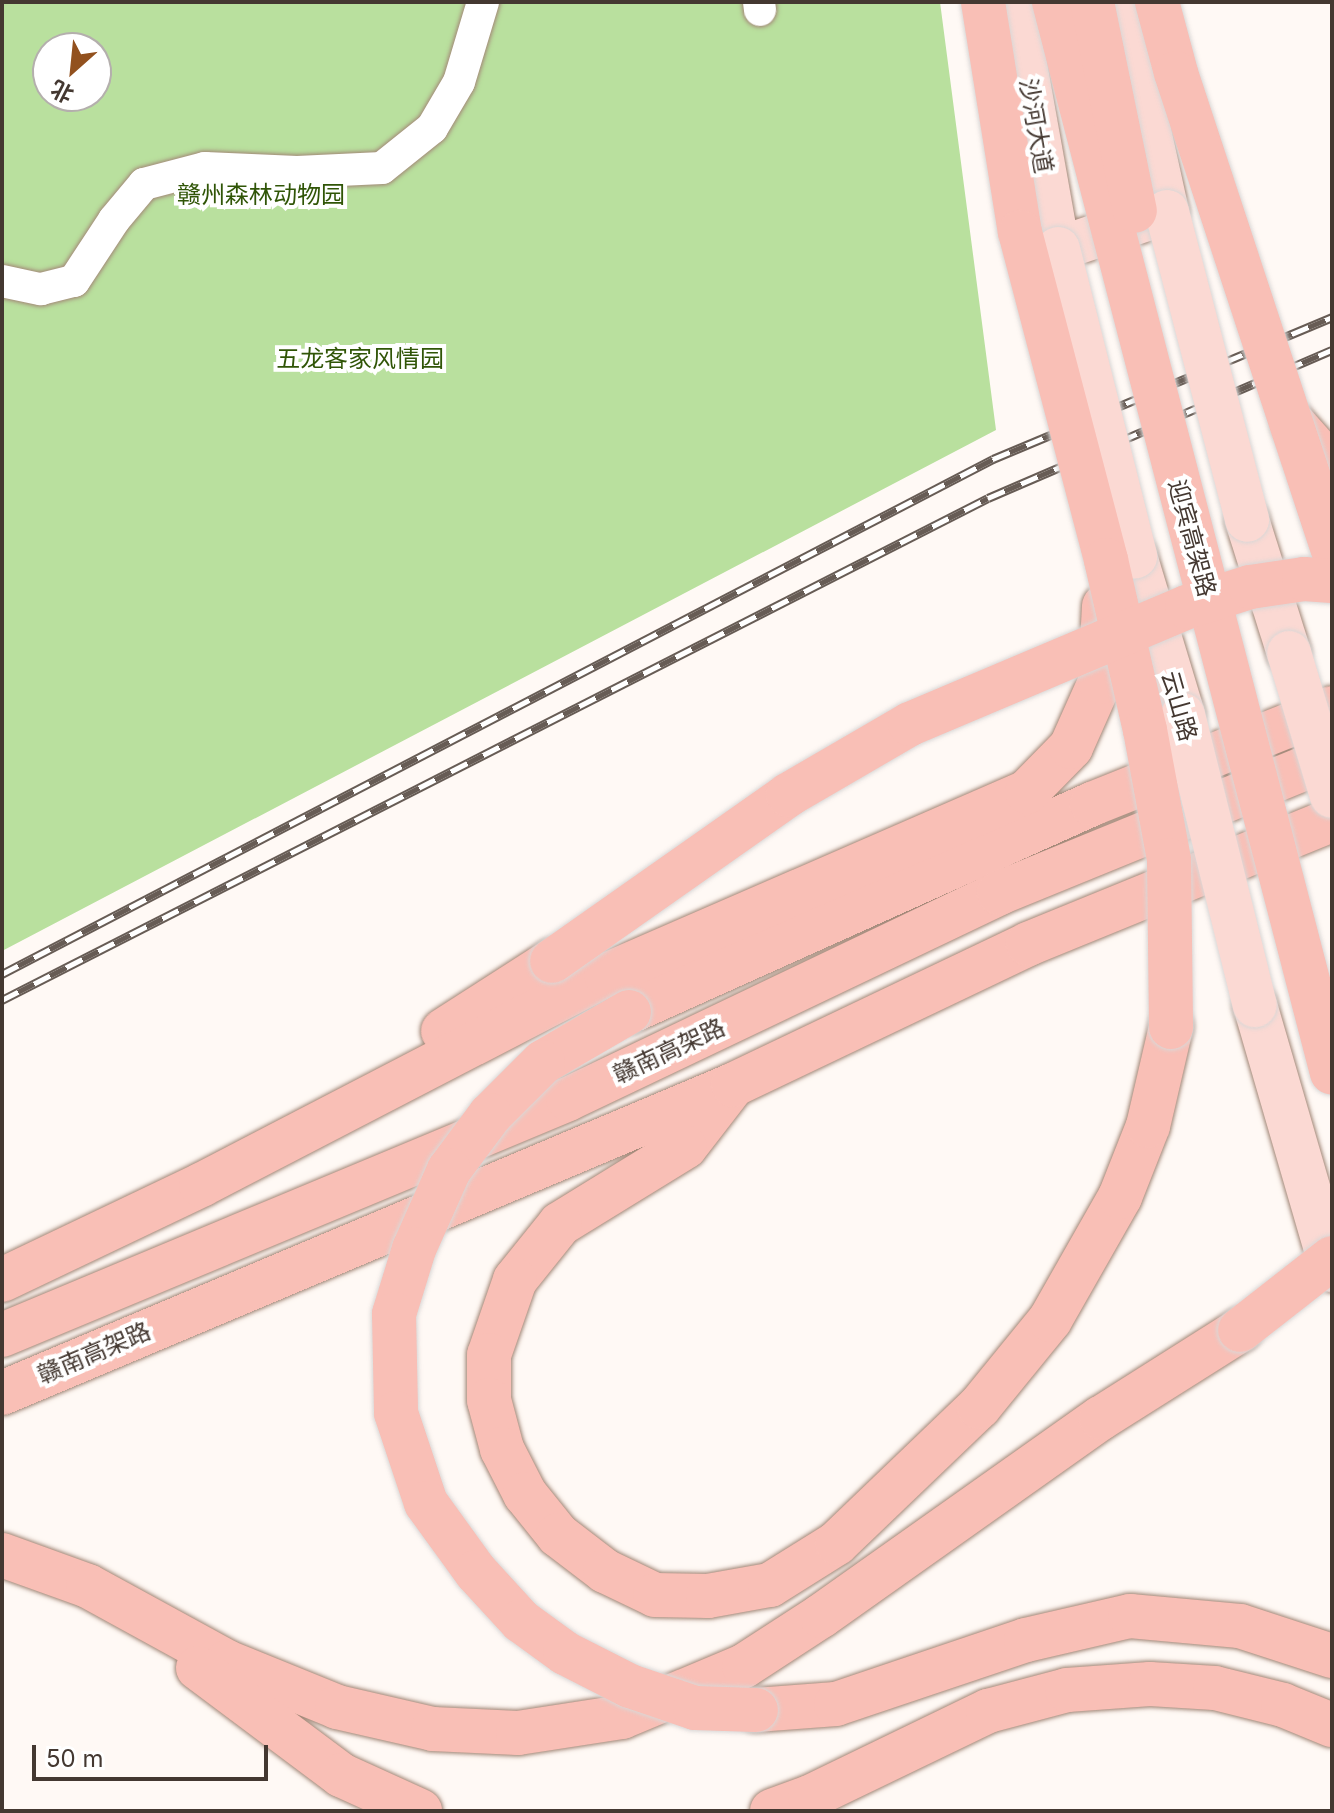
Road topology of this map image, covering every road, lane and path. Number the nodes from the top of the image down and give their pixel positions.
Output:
1 (483, 2) edge
2 (983, 2) edge
3 (1014, 2) edge
4 (1054, 2) edge
5 (1092, 2) edge
6 (1121, 2) edge
7 (1157, 2) edge
8 (1167, 212) junction
9 (1058, 249) junction
10 (2, 281) edge
11 (1294, 424) junction
12 (1332, 467) edge
13 (1332, 548) edge
14 (1120, 558) junction
15 (1332, 581) edge
16 (1332, 708) edge
17 (1332, 757) edge
18 (1332, 796) edge
19 (1332, 820) edge
20 (1332, 951) edge
21 (1332, 1073) edge
22 (733, 1085) junction
23 (1316, 1157) edge
24 (201, 1185) junction
25 (1332, 1258) edge
26 (1332, 1270) edge
27 (2, 1280) edge
28 (2, 1335) edge
29 (2, 1393) edge
30 (2, 1555) edge
31 (88, 1586) junction
32 (1332, 1656) edge
33 (1332, 1725) edge
34 (420, 1811) edge
35 (772, 1811) edge

1 - 10 street
2 - 14 highway, bridge
3 - 9 main road, 沙河大道
4 - 21 highway, 迎宾高架路, bridge
5 - 20 highway, 迎宾高架路, bridge
6 - 8 main road
7 - 11 highway, bridge
8 - 9 main road
8 - 18 main road, bridge
9 - 14 main road, 云山路, bridge
11 - 12 highway
11 - 13 highway, bridge
14 - 22 highway, bridge
14 - 23 main road, 云山路, bridge
14 - 24 highway, bridge
15 - 24 highway, bridge
16 - 32 highway, bridge
17 - 28 highway, 赣南高架路
19 - 22 highway, 赣南高架路
22 - 29 highway, 赣南高架路
23 - 26 main road, 云山路
24 - 27 highway
25 - 31 highway, bridge
30 - 31 highway
31 - 34 highway
33 - 35 highway

